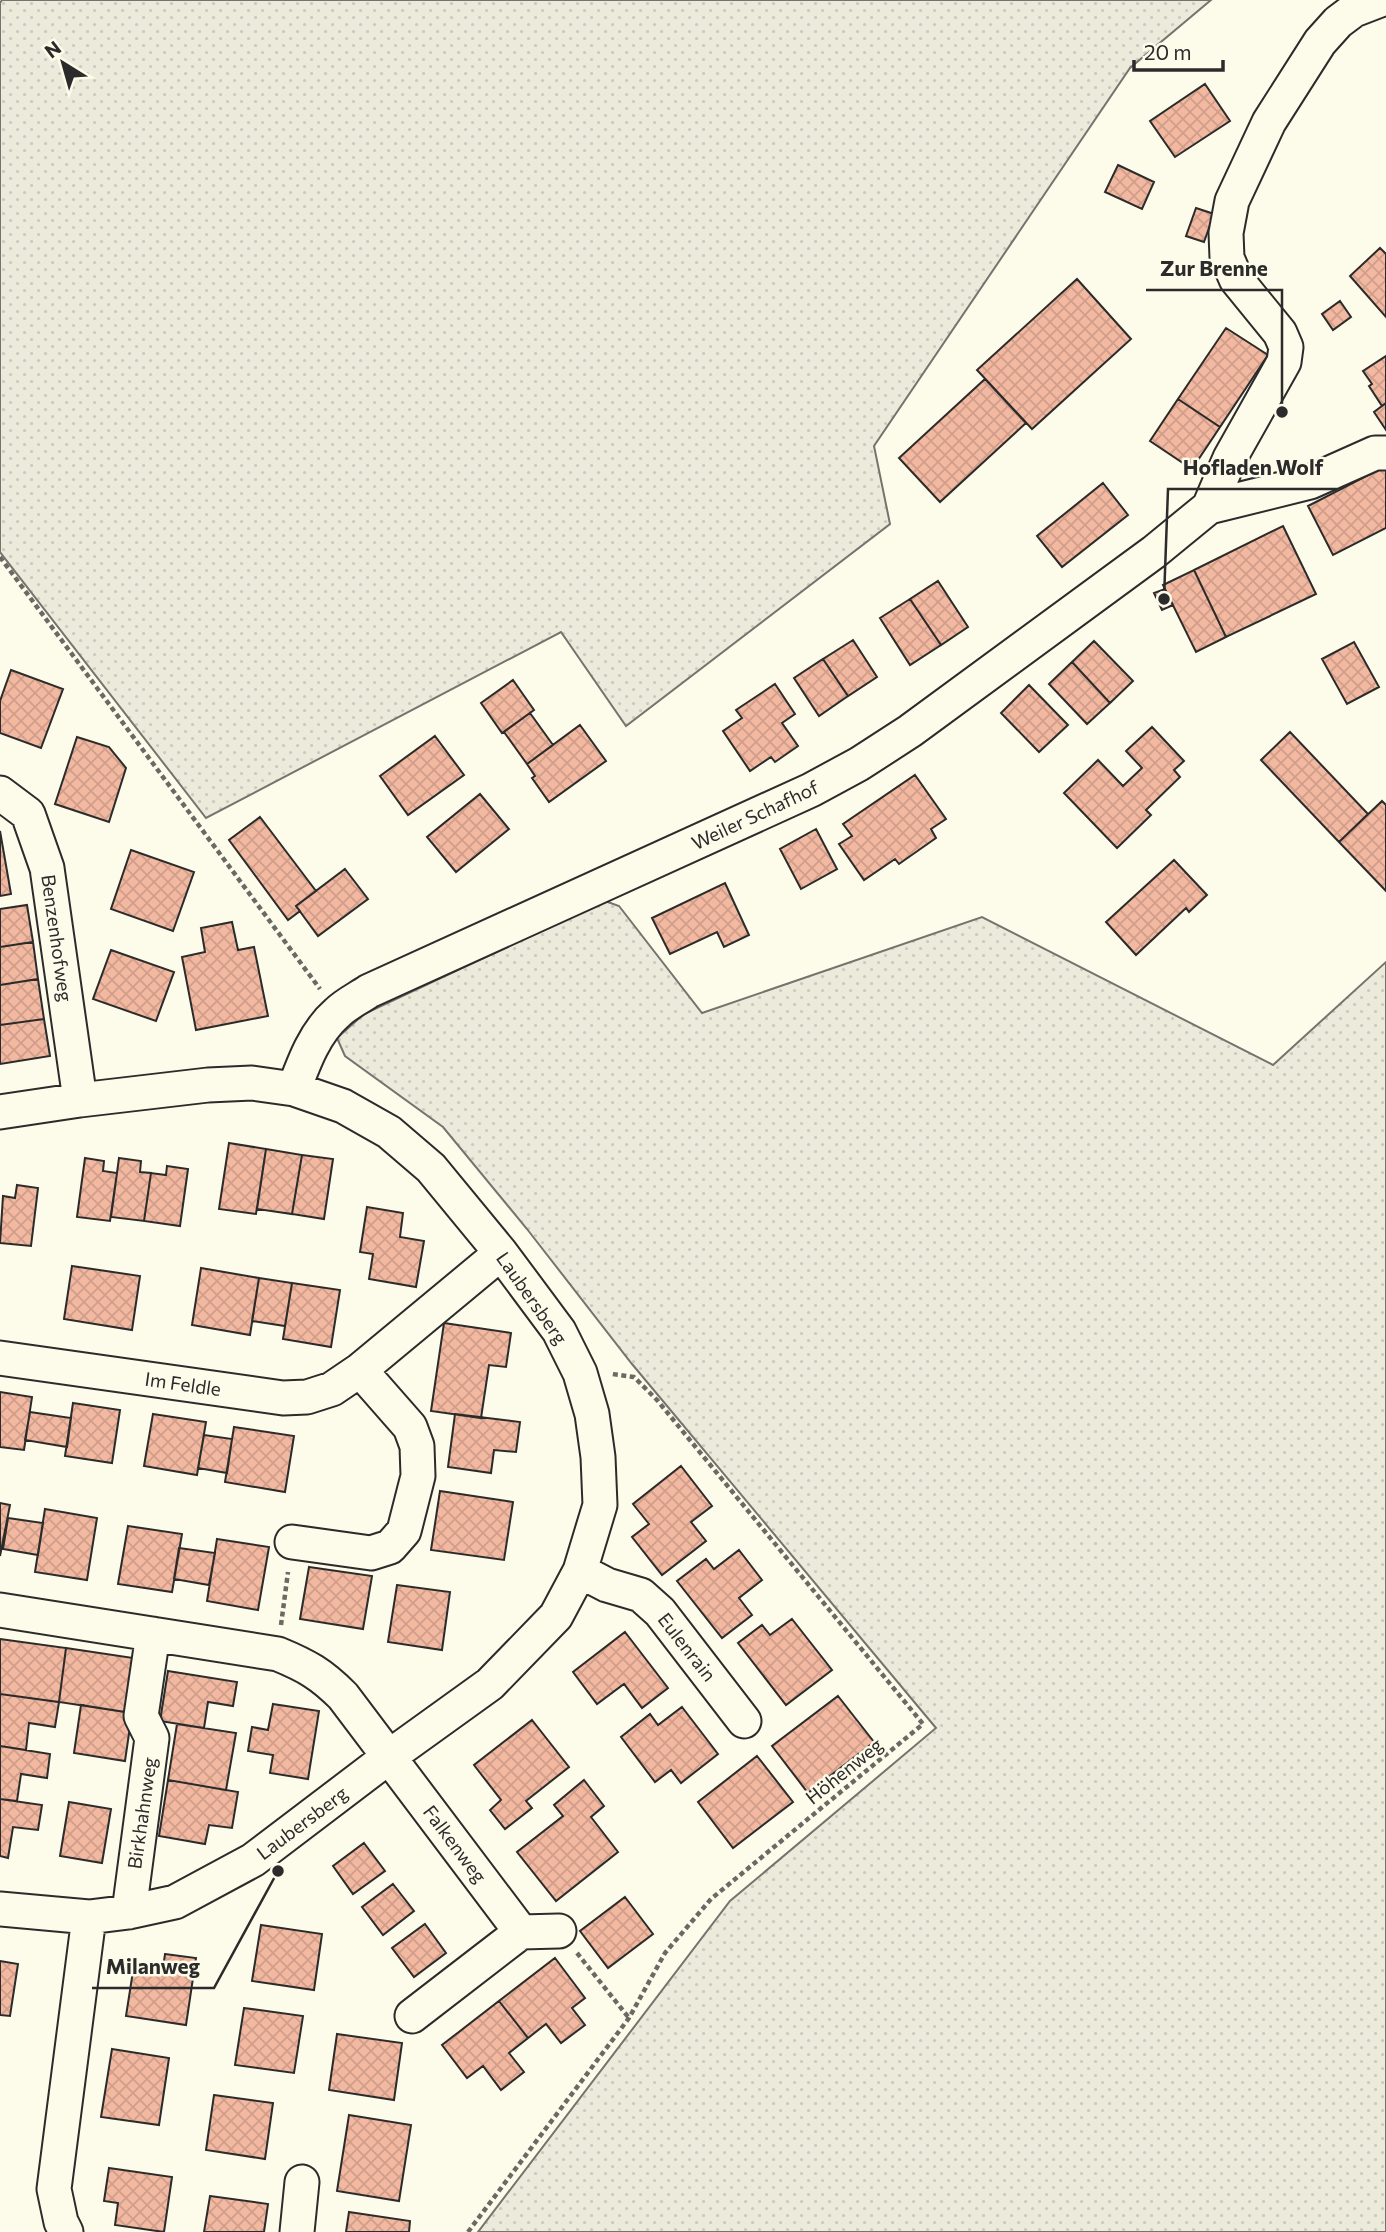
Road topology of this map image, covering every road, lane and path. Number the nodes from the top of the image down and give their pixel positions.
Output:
1 (1380, 0) edge
2 (1386, 453) edge
3 (1209, 507) junction
4 (0, 557) edge
5 (0, 793) edge
6 (337, 1012) junction
7 (294, 1088) junction
8 (80, 1100) junction
9 (0, 1112) edge
10 (501, 1253) junction
11 (0, 1358) edge
12 (360, 1370) junction
13 (580, 1373) junction
14 (292, 1542) joint
15 (580, 1571) junction
16 (0, 1610) edge
17 (153, 1634) junction
18 (278, 1654) junction
19 (744, 1721) dead end
20 (390, 1756) junction
21 (0, 1909) edge
22 (129, 1912) junction
23 (89, 1917) junction
24 (559, 1931) joint
25 (521, 1932) junction
26 (412, 2016) dead end
27 (629, 2018) junction
28 (302, 2182) dead end
29 (66, 2232) edge
30 (297, 2232) edge
31 (468, 2232) edge

1 - 3 street, Weiler Schafhof
2 - 3 street, Weiler Schafhof
3 - 6 street, Weiler Schafhof
4 - 6 path
5 - 8 street, Benzenhofweg
6 - 7 street, Weiler Schafhof
7 - 8 street, Laubersberg
7 - 10 street, Laubersberg
8 - 9 street, Laubersberg
10 - 12 street, Im Feldle
10 - 13 street, Laubersberg
11 - 12 street, Im Feldle
12 - 14 street
13 - 15 street, Laubersberg
13 - 27 path, Höhenweg
14 - 18 path
15 - 19 street, Eulenrain
15 - 20 street, Laubersberg
16 - 17 street
17 - 18 street
17 - 22 street, Birkhahnweg
18 - 20 street
20 - 22 street, Laubersberg
20 - 25 street, Falkenweg
21 - 23 street, Laubersberg
22 - 23 street, Laubersberg
23 - 29 street
24 - 25 street
24 - 27 path
25 - 26 street
27 - 31 path, Höhenweg
28 - 30 street

